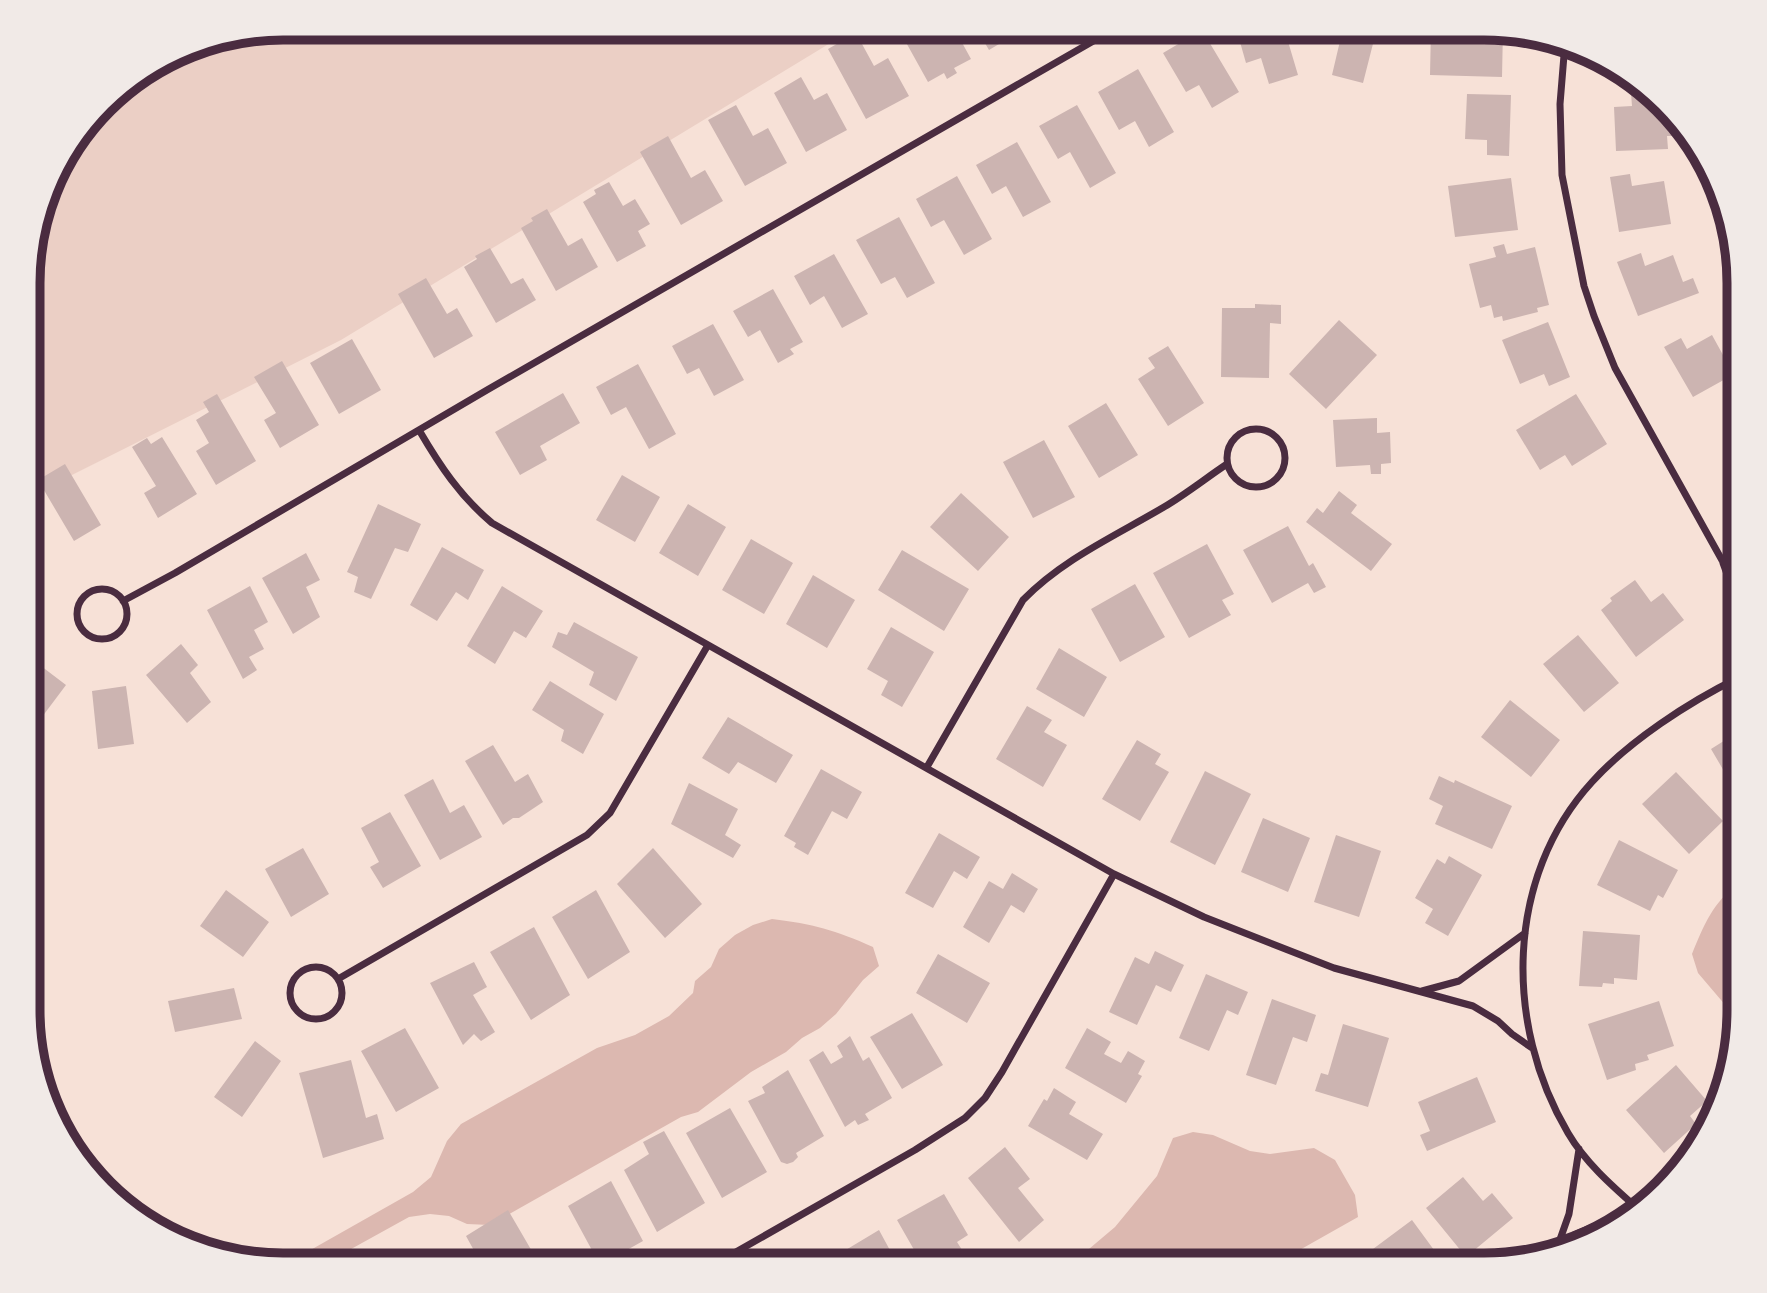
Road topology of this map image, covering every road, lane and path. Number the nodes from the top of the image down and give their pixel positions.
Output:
1 (1094, 41) edge
2 (1564, 54) edge
3 (419, 430) junction
4 (1227, 464) junction
5 (1723, 562) junction
6 (1726, 565) edge
7 (1726, 570) edge
8 (123, 601) junction
9 (708, 645) junction
10 (1726, 684) edge
11 (927, 767) junction
12 (1114, 874) junction
13 (1525, 933) junction
14 (338, 979) junction
15 (1421, 991) junction
16 (1532, 1048) junction
17 (1580, 1148) junction
18 (1632, 1203) edge
19 (1596, 1225) edge
20 (1574, 1235) edge
21 (1560, 1240) edge
22 (735, 1252) edge

1 - 3 street
2 - 5 street
3 - 8 street
3 - 9 street
4 - 4 street
4 - 11 street
5 - 6 street
5 - 7 street
8 - 8 street
9 - 11 street
9 - 14 street
10 - 13 street
11 - 12 street
12 - 15 street
12 - 22 street
13 - 15 street
13 - 16 street
14 - 14 street
15 - 16 street
16 - 17 street
17 - 18 street
17 - 21 street
19 - 20 street

